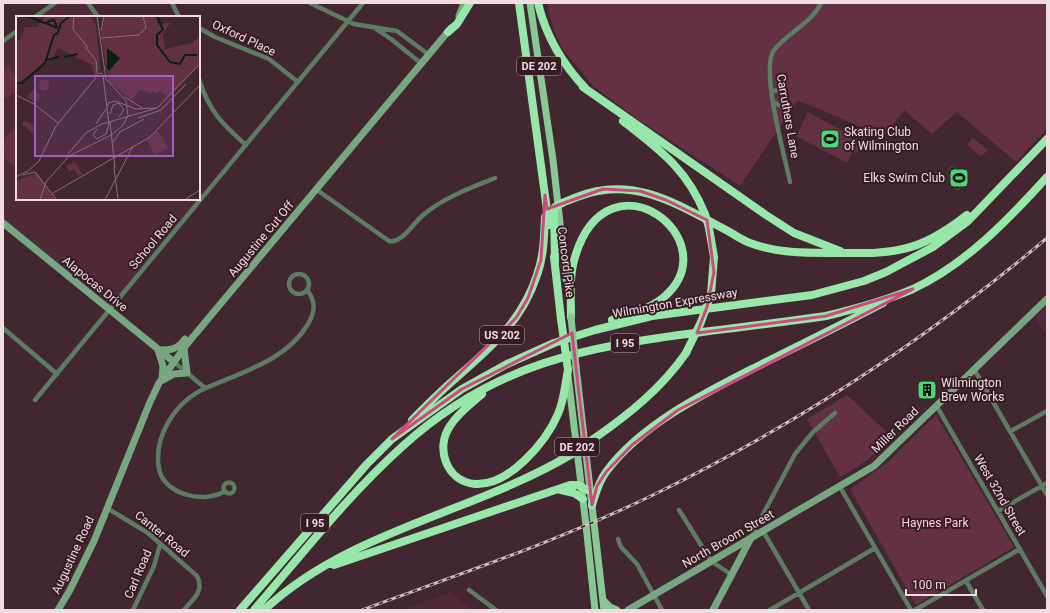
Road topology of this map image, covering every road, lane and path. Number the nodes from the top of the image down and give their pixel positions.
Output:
1 (54, 3) edge
2 (88, 3) edge
3 (172, 3) edge
4 (310, 3) edge
5 (363, 3) edge
6 (464, 3) edge
7 (470, 3) edge
8 (520, 3) edge
9 (530, 3) edge
10 (538, 3) edge
11 (822, 3) edge
12 (178, 15) edge
13 (37, 16) edge
14 (97, 16) edge
15 (348, 21) junction
16 (374, 28) junction
17 (200, 29) edge
18 (16, 32) edge
19 (448, 32) junction
20 (3, 41) edge
21 (429, 55) junction
22 (422, 64) junction
23 (200, 81) edge
24 (298, 82) junction
25 (583, 87) junction
26 (772, 91) junction
27 (773, 102) junction
28 (1047, 139) edge
29 (246, 145) junction
30 (1023, 165) junction
31 (1047, 177) edge
32 (496, 178) dead end
33 (790, 182) dead end
34 (317, 190) junction
35 (545, 195) junction
36 (200, 199) edge
37 (199, 200) edge
38 (557, 205) junction
39 (3, 223) edge
40 (846, 253) junction
41 (555, 262) junction
42 (913, 289) junction
43 (308, 291) junction
44 (1047, 299) edge
45 (109, 310) junction
46 (570, 317) junction
47 (3, 328) edge
48 (193, 337) junction
49 (184, 349) junction
50 (158, 350) junction
51 (523, 357) junction
52 (552, 360) junction
53 (174, 362) junction
54 (974, 368) junction
55 (568, 370) junction
56 (188, 373) junction
57 (57, 374) junction
58 (161, 381) junction
59 (205, 388) junction
60 (35, 400) dead end
61 (936, 405) junction
62 (1047, 411) edge
63 (835, 413) dead end
64 (1011, 431) junction
65 (392, 439) junction
66 (1047, 483) edge
67 (1042, 486) junction
68 (840, 487) junction
69 (584, 488) junction
70 (225, 491) dead end
71 (547, 493) junction
72 (1047, 495) edge
73 (583, 499) junction
74 (592, 505) junction
75 (107, 508) junction
76 (679, 510) dead end
77 (998, 511) junction
78 (763, 531) junction
79 (751, 538) junction
80 (618, 539) dead end
81 (160, 545) junction
82 (875, 548) junction
83 (1020, 549) junction
84 (711, 561) junction
85 (732, 575) junction
86 (966, 581) junction
87 (288, 589) junction
88 (469, 590) dead end
89 (799, 593) junction
90 (653, 595) junction
91 (1047, 596) edge
92 (603, 599) junction
93 (58, 610) edge
94 (133, 610) edge
95 (184, 610) edge
96 (240, 610) edge
97 (254, 610) edge
98 (264, 610) edge
99 (496, 610) edge
100 (595, 610) edge
101 (599, 610) edge
102 (604, 610) edge
103 (617, 610) edge
104 (628, 610) edge
105 (662, 610) edge
106 (714, 610) edge
107 (770, 610) edge
108 (809, 610) edge
109 (911, 610) edge
110 (915, 610) edge
111 (983, 610) edge

1 - 13 street
2 - 14 street
3 - 12 street
4 - 15 street
5 - 15 street, School Road
6 - 19 street, Augustine Cut Off
7 - 19 highway
8 - 35 highway, Concord Pike / US 202
9 - 38 main road, Concord Pike / DE 202
10 - 25 highway
11 - 26 street, Carruthers Lane
15 - 16 street
15 - 24 street, School Road
16 - 21 street
16 - 22 street
17 - 24 street, Oxford Place
18 - 20 street
19 - 21 street, Augustine Cut Off
21 - 22 street, Augustine Cut Off
22 - 34 street, Augustine Cut Off
23 - 29 street
24 - 29 street, School Road
25 - 40 highway
25 - 87 highway, bridge
26 - 27 street, Carruthers Lane
26 - 27 street
27 - 33 street, Carruthers Lane
28 - 30 highway, Wilmington Expressway / I 95
29 - 36 street, School Road
30 - 40 highway
30 - 51 highway, Wilmington Expressway / I 95
31 - 42 highway, I 95
32 - 34 street
34 - 48 street, Augustine Cut Off
35 - 41 highway, Concord Pike / DE 202
35 - 65 highway, US 202
37 - 45 street, School Road
38 - 40 highway
38 - 41 highway
38 - 46 main road, Concord Pike / DE 202
39 - 45 street, Alapocas Drive
41 - 55 highway, Concord Pike / DE 202, bridge
42 - 52 highway, I 95
42 - 74 highway
43 - 43 street
43 - 59 street
44 - 54 street, Miller Road
45 - 50 street, Alapocas Drive
45 - 57 street, School Road
46 - 51 highway
46 - 74 main road, Concord Pike / DE 202, bridge
47 - 57 street
48 - 49 street, Augustine Cut Off
48 - 50 street
49 - 53 street, Augustine Cut Off
49 - 56 street
50 - 53 street, Alapocas Drive
50 - 58 street
51 - 65 highway, Wilmington Expressway / I 95
52 - 55 highway
52 - 97 highway, I 95
53 - 56 street
53 - 58 street, Augustine Cut Off
54 - 61 street, Miller Road
54 - 64 street
55 - 69 main road, Concord Pike / DE 202
56 - 58 street
56 - 59 street
57 - 60 street, School Road
58 - 75 street, Augustine Cut Off
59 - 70 street
61 - 68 street, Miller Road
61 - 77 street, West 32nd Street
62 - 64 street
63 - 79 street
64 - 67 street
65 - 96 highway, Wilmington Expressway / I 95
66 - 67 street
67 - 72 street
67 - 77 street
68 - 78 street, North Broom Street
68 - 82 street
69 - 71 highway
69 - 73 main road, Concord Pike / DE 202
69 - 101 main road
71 - 73 highway
71 - 87 highway
73 - 100 main road, Concord Pike / DE 202
74 - 92 main road, Concord Pike / DE 202
75 - 81 street, Canter Road
75 - 93 street, Augustine Road
76 - 84 street
77 - 83 street, West 32nd Street
78 - 79 street, North Broom Street
78 - 89 street
79 - 84 street, North Broom Street
79 - 85 street
80 - 90 street
81 - 94 street, Carl Road
81 - 95 street, Canter Road
82 - 89 street
82 - 109 street
83 - 86 street
83 - 91 street, West 32nd Street
84 - 85 street
84 - 90 street, North Broom Street
85 - 106 street
86 - 110 street
86 - 111 street
87 - 98 highway
88 - 99 street
89 - 107 street
89 - 108 street
90 - 104 street, North Broom Street
90 - 105 street
92 - 102 main road, DE 202
92 - 103 main road

